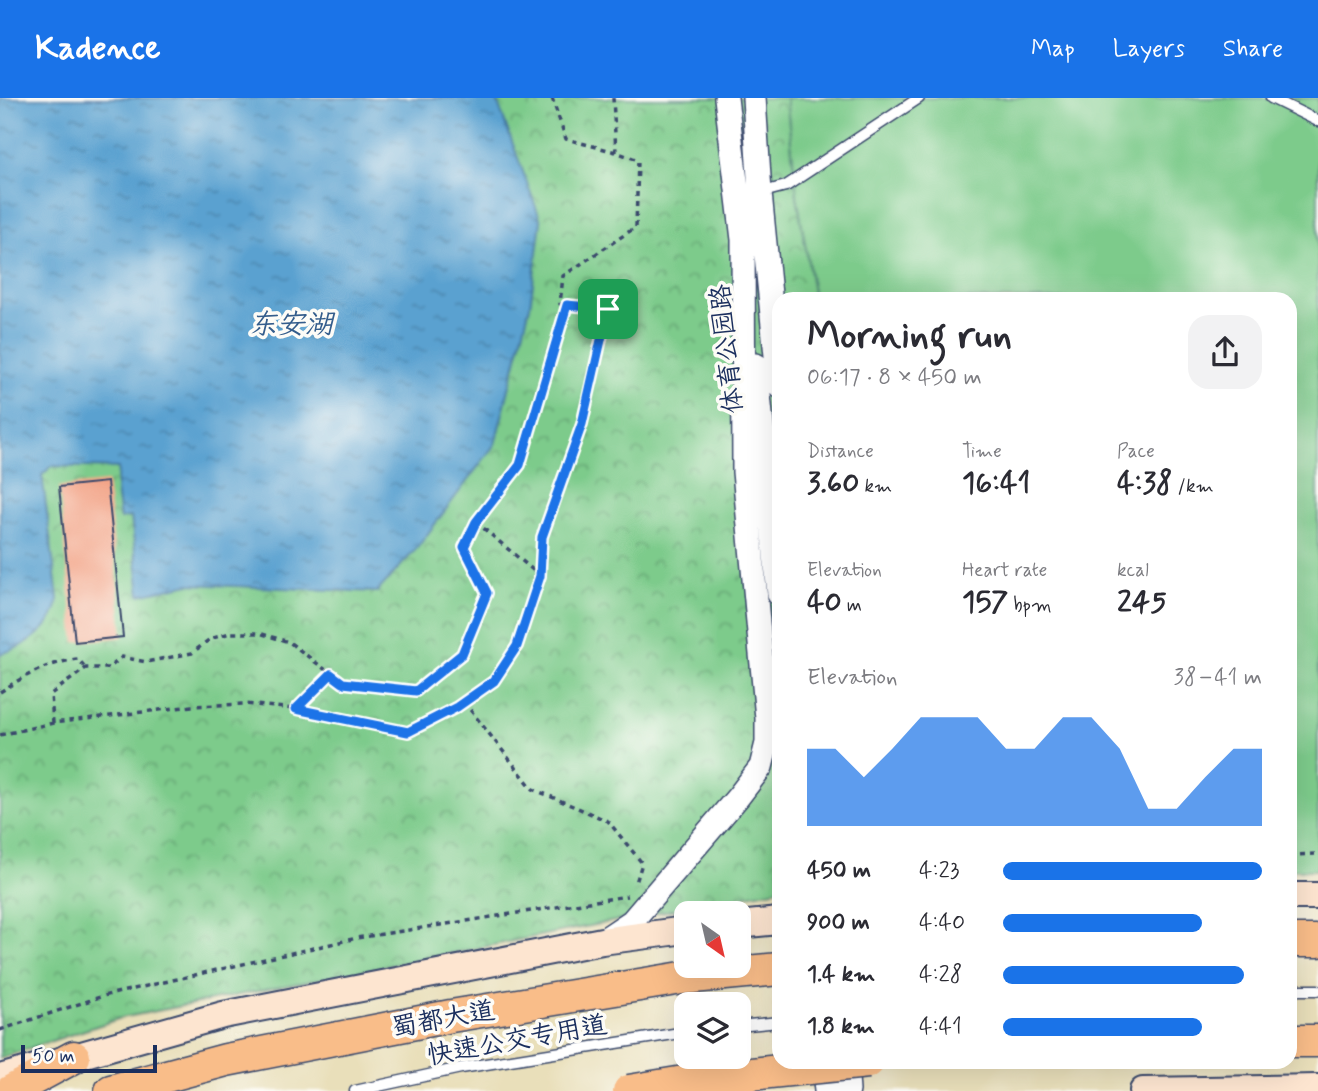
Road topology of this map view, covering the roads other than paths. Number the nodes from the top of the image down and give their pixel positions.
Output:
1 (726, 98) edge
2 (754, 98) edge
3 (919, 98) edge
4 (1271, 98) edge
5 (1318, 121) edge
6 (749, 194) junction
7 (754, 233) junction
8 (775, 292) edge
9 (772, 343) edge
10 (772, 493) edge
11 (1318, 896) edge
12 (1297, 897) edge
13 (772, 922) edge
14 (751, 924) edge
15 (674, 932) edge
16 (602, 941) junction
17 (1297, 941) edge
18 (1318, 941) edge
19 (772, 970) edge
20 (1297, 990) edge
21 (1318, 990) edge
22 (772, 1023) edge
23 (751, 1025) edge
24 (674, 1034) edge
25 (1297, 1041) edge
26 (1318, 1041) edge
27 (74, 1057) junction
28 (800, 1069) edge
29 (824, 1069) edge
30 (846, 1069) edge
31 (0, 1078) edge
32 (1318, 1088) edge
33 (11, 1091) edge
34 (111, 1091) edge
35 (355, 1091) edge
36 (629, 1091) edge
37 (826, 1091) edge
38 (848, 1091) edge
39 (1143, 1091) edge

1 - 6 street, 体育公园路
2 - 6 street, 体育公园路
3 - 6 lane
4 - 5 lane
6 - 7 street, 体育公园路
7 - 8 street
7 - 9 street, 体育公园路
7 - 10 street, 体育公园路
7 - 16 street
11 - 12 main road
13 - 14 main road
15 - 16 main road
16 - 27 main road
17 - 18 highway
19 - 34 highway, 蜀都大道
20 - 21 lane
22 - 23 lane
24 - 35 lane, 快速公交专用道
25 - 26 highway
27 - 31 main road
27 - 33 highway
28 - 36 highway, bridge
29 - 37 street
30 - 38 street
32 - 39 main road

